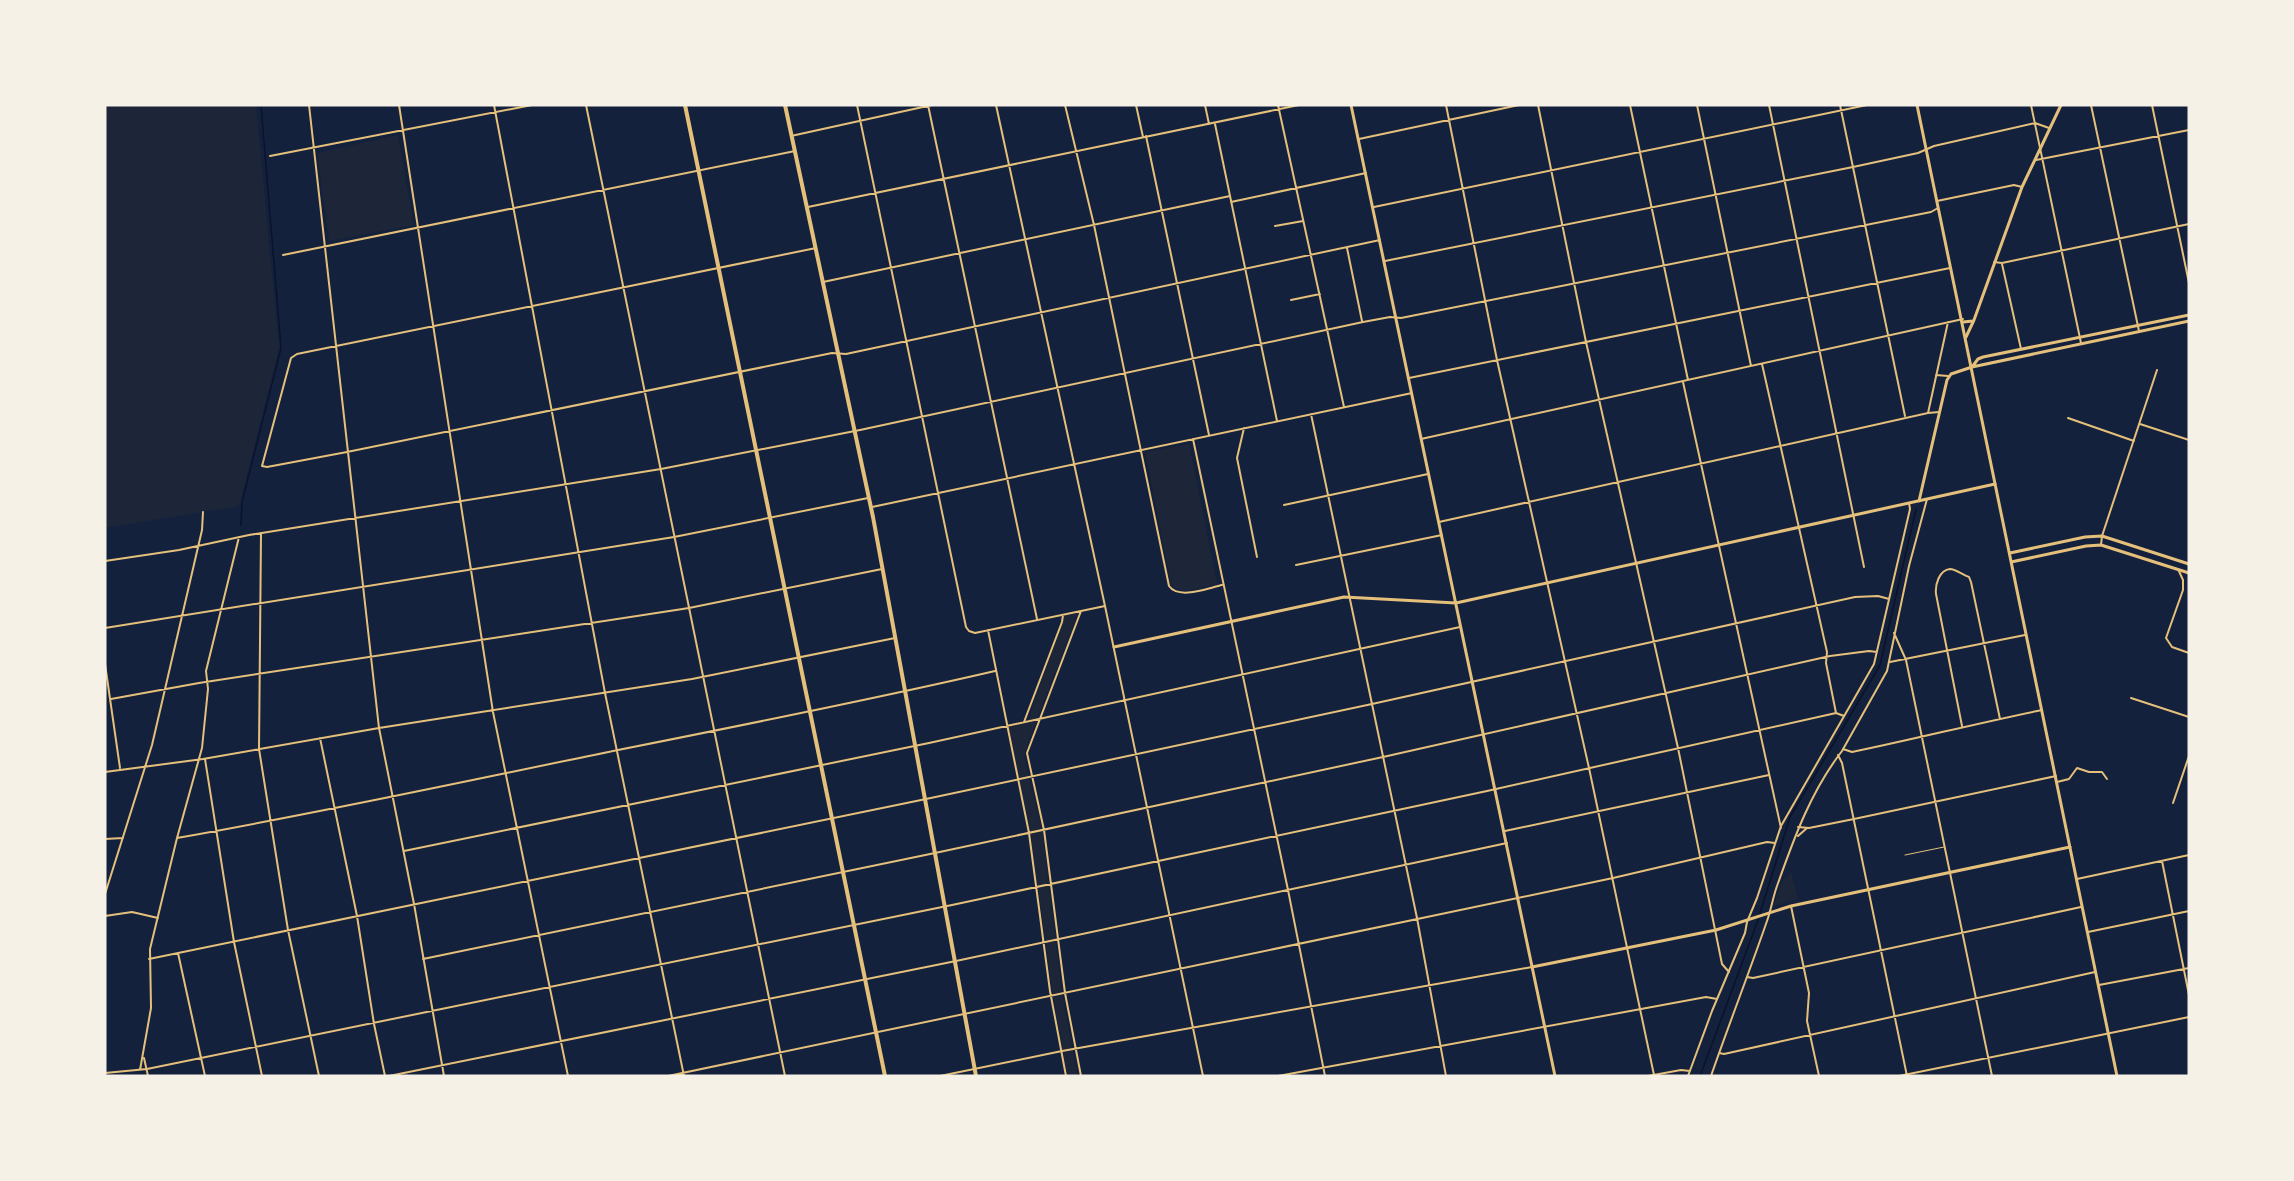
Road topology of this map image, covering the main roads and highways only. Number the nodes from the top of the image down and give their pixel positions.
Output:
1 (686, 105) edge
2 (785, 105) edge
3 (885, 1076) edge
4 (976, 1076) edge

1 - 3 main road
2 - 4 main road

